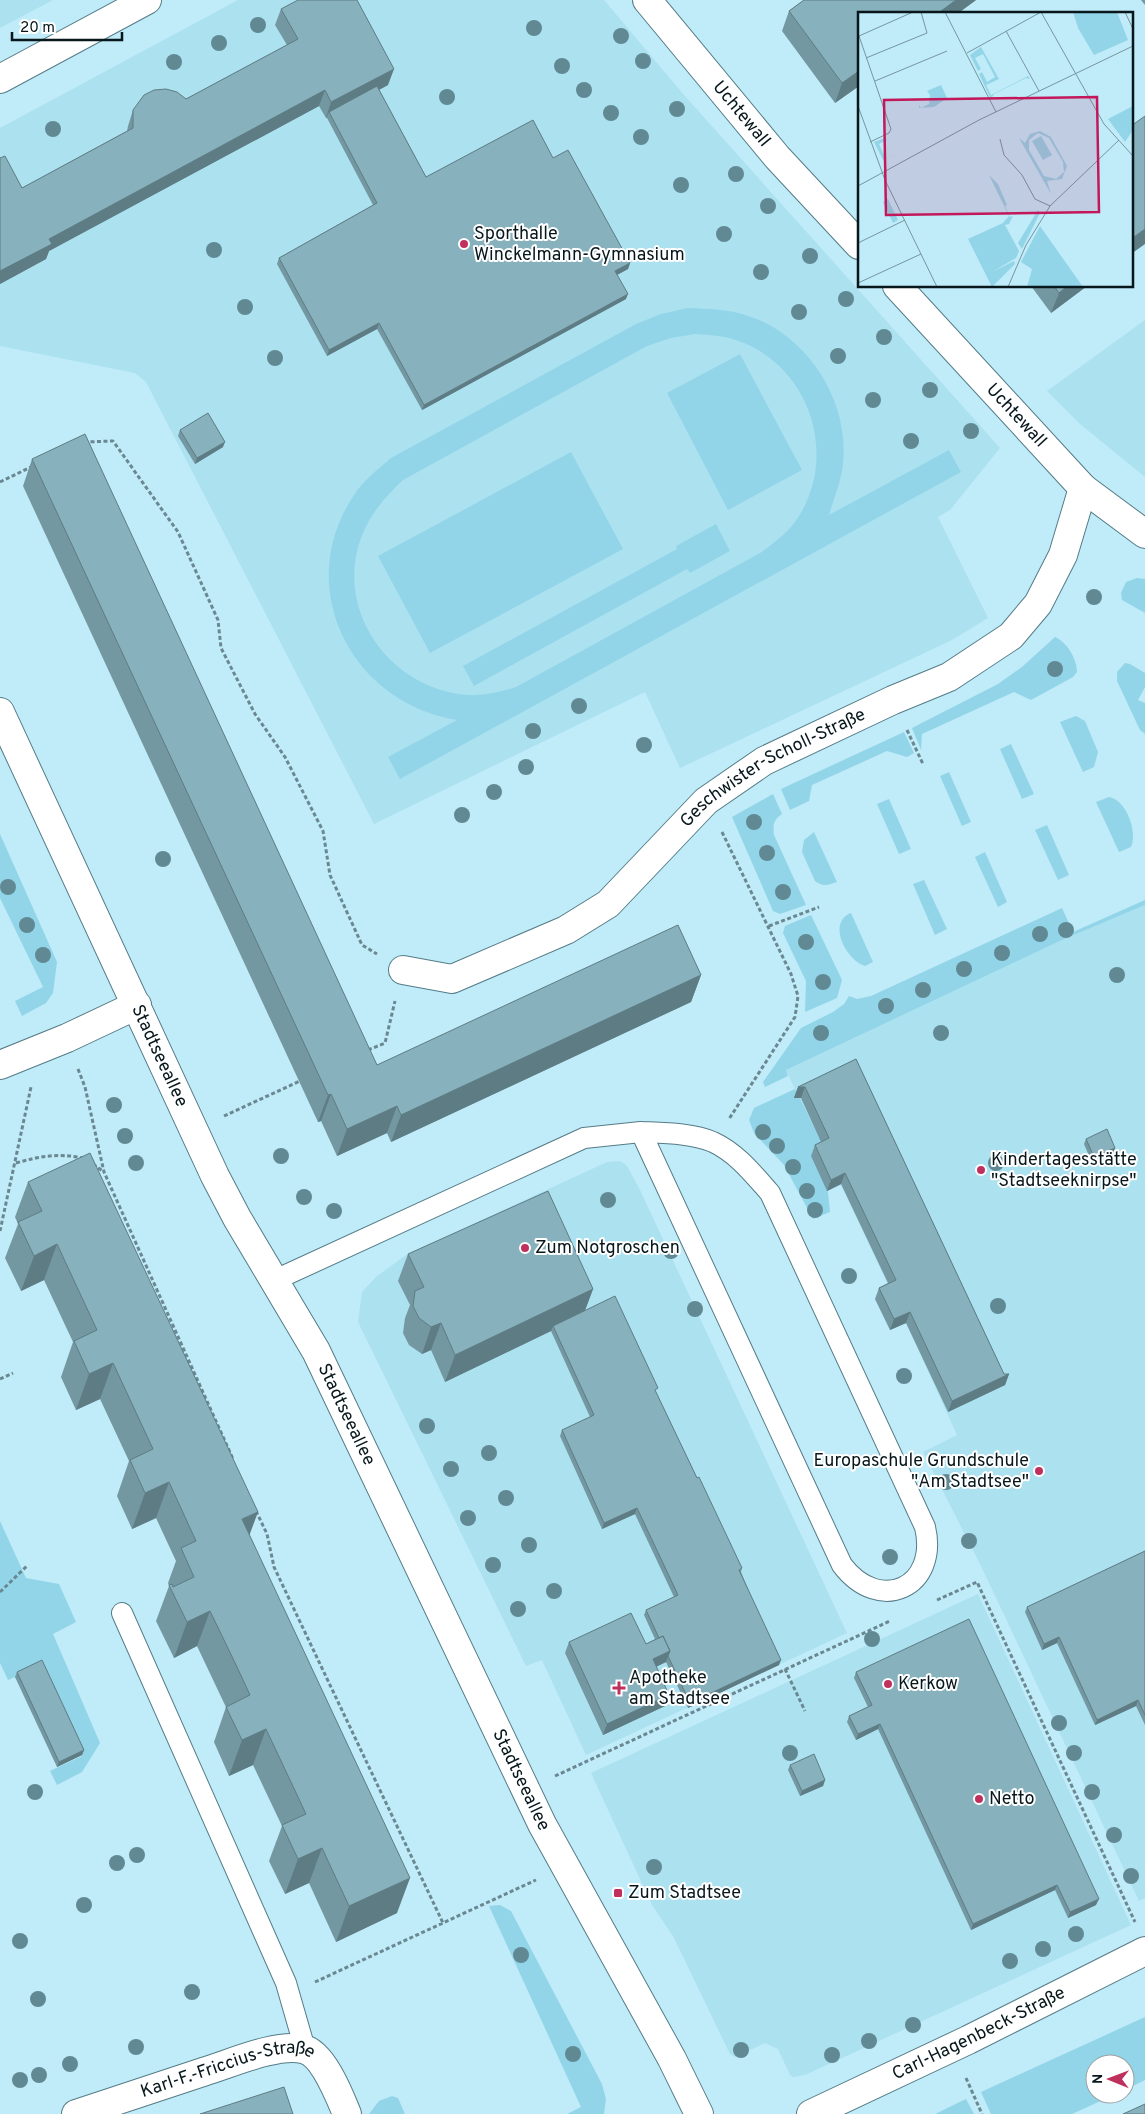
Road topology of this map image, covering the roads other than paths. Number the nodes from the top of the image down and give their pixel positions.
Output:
1 (148, 0) edge
2 (646, 0) edge
3 (0, 79) edge
4 (858, 244) edge
5 (899, 288) edge
6 (1084, 488) junction
7 (1145, 534) edge
8 (0, 712) edge
9 (403, 970) road end
10 (137, 1005) junction
11 (12, 1060) edge
12 (641, 1132) junction
13 (275, 1280) junction
14 (122, 1613) dead end
15 (1145, 1951) edge
16 (305, 2049) junction
17 (76, 2114) edge
18 (347, 2114) edge
19 (698, 2114) edge
20 (811, 2114) edge

1 - 3 street
2 - 4 street, Uchtewall
5 - 6 street, Uchtewall
6 - 7 street, Uchtewall
6 - 9 street, Geschwister-Scholl-Straße
8 - 10 street, Stadtseeallee
10 - 11 street
10 - 13 street, Stadtseeallee
12 - 12 lane
12 - 13 lane
13 - 19 street, Stadtseeallee
14 - 16 lane
15 - 20 street, Carl-Hagenbeck-Straße
16 - 17 street, Karl-F.-Friccius-Straße
16 - 18 street, Karl-F.-Friccius-Straße

